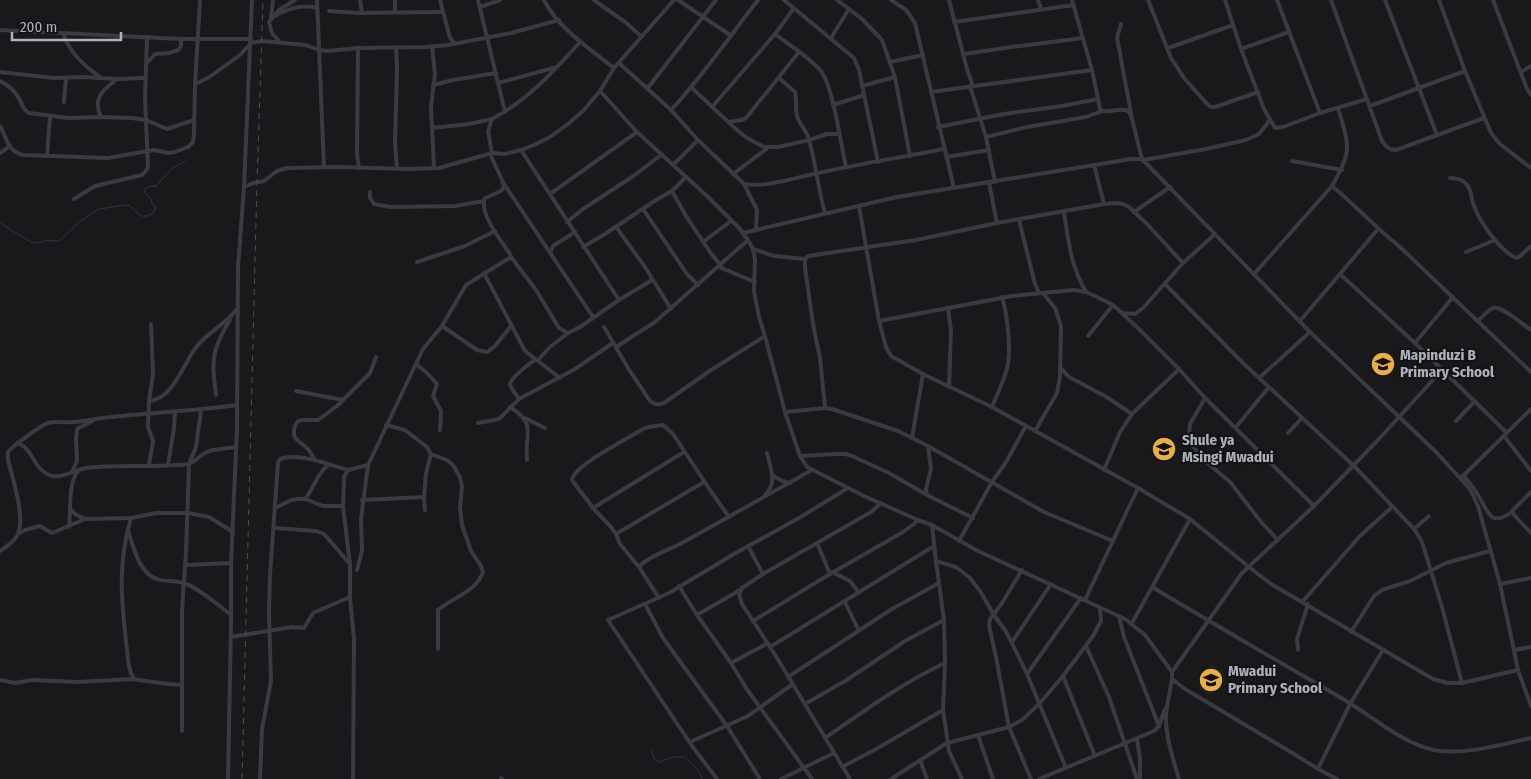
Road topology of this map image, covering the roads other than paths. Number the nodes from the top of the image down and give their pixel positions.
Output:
1 (200, 0) edge
2 (252, 0) edge
3 (273, 0) edge
4 (295, 0) edge
5 (317, 0) edge
6 (360, 0) edge
7 (396, 0) edge
8 (440, 0) edge
9 (478, 0) edge
10 (500, 0) edge
11 (544, 0) edge
12 (594, 0) edge
13 (674, 0) edge
14 (678, 0) edge
15 (716, 0) edge
16 (758, 0) edge
17 (784, 0) edge
18 (837, 0) edge
19 (891, 0) edge
20 (948, 0) edge
21 (1038, 0) edge
22 (1148, 0) edge
23 (1225, 0) edge
24 (1277, 0) edge
25 (1331, 0) edge
26 (1385, 0) edge
27 (1438, 0) edge
28 (1494, 0) edge
29 (1073, 2) edge
30 (480, 7) junction
31 (317, 8) junction
32 (794, 8) junction
33 (849, 9) junction
34 (1040, 9) junction
35 (329, 11) dead end
36 (395, 12) junction
37 (443, 12) junction
38 (362, 13) junction
39 (702, 16) junction
40 (271, 18) junction
41 (559, 20) junction
42 (954, 22) junction
43 (1121, 24) dead end
44 (1233, 24) junction
45 (0, 30) edge
46 (1289, 32) junction
47 (63, 33) junction
48 (775, 34) junction
49 (730, 35) junction
50 (641, 36) junction
51 (147, 37) junction
52 (487, 37) junction
53 (831, 38) junction
54 (1083, 38) junction
55 (181, 39) junction
56 (198, 39) junction
57 (251, 41) junction
58 (580, 42) junction
59 (280, 43) junction
60 (455, 44) junction
61 (396, 47) junction
62 (432, 47) junction
63 (358, 48) junction
64 (1168, 48) junction
65 (1241, 49) junction
66 (319, 50) junction
67 (799, 52) junction
68 (964, 54) junction
69 (923, 55) junction
70 (890, 62) junction
71 (147, 63) junction
72 (619, 63) junction
73 (1531, 66) edge
74 (559, 67) junction
75 (614, 68) junction
76 (1092, 70) junction
77 (1465, 71) junction
78 (0, 72) edge
79 (1521, 72) junction
80 (496, 73) junction
81 (100, 77) junction
82 (895, 77) junction
83 (66, 78) junction
84 (145, 78) junction
85 (779, 78) junction
86 (117, 79) junction
87 (0, 81) edge
88 (498, 83) junction
89 (195, 84) junction
90 (433, 85) junction
91 (862, 86) junction
92 (971, 86) junction
93 (692, 88) junction
94 (647, 89) junction
95 (1419, 89) junction
96 (600, 91) junction
97 (931, 92) junction
98 (1258, 92) junction
99 (864, 95) junction
100 (1531, 95) edge
101 (1098, 99) junction
102 (1367, 99) junction
103 (64, 102) dead end
104 (832, 105) junction
105 (1370, 106) junction
106 (712, 107) junction
107 (1338, 108) junction
108 (671, 110) junction
109 (1102, 111) junction
110 (505, 112) junction
111 (1320, 113) junction
112 (1131, 115) junction
113 (50, 116) junction
114 (101, 117) junction
115 (980, 118) junction
116 (1484, 118) junction
117 (492, 119) junction
118 (146, 120) junction
119 (194, 120) junction
120 (1270, 120) junction
121 (728, 122) junction
122 (0, 126) edge
123 (938, 127) junction
124 (432, 128) junction
125 (637, 132) junction
126 (839, 134) junction
127 (1437, 135) junction
128 (986, 137) junction
129 (698, 140) junction
130 (809, 140) junction
131 (10, 146) junction
132 (769, 147) junction
133 (944, 149) junction
134 (521, 150) junction
135 (990, 150) junction
136 (148, 152) junction
137 (0, 153) edge
138 (491, 154) junction
139 (661, 155) junction
140 (47, 156) junction
141 (910, 156) junction
142 (946, 157) junction
143 (1142, 160) junction
144 (1292, 161) dead end
145 (878, 162) junction
146 (673, 165) junction
147 (1094, 165) junction
148 (324, 167) junction
149 (846, 167) junction
150 (359, 168) junction
151 (434, 168) junction
152 (1531, 168) edge
153 (398, 169) junction
154 (1342, 170) junction
155 (818, 173) junction
156 (733, 174) junction
157 (686, 177) junction
158 (1450, 178) dead end
159 (995, 182) junction
160 (989, 183) junction
161 (504, 184) junction
162 (744, 184) junction
163 (1332, 186) junction
164 (244, 187) junction
165 (1170, 187) junction
166 (954, 188) junction
167 (672, 191) junction
168 (370, 192) dead end
169 (550, 194) junction
170 (74, 199) dead end
171 (484, 201) junction
172 (1104, 204) junction
173 (860, 206) junction
174 (643, 209) junction
175 (1064, 212) junction
176 (1134, 212) junction
177 (825, 213) junction
178 (1019, 220) junction
179 (732, 221) junction
180 (567, 222) junction
181 (997, 223) junction
182 (616, 227) junction
183 (756, 229) junction
184 (1378, 229) junction
185 (495, 231) junction
186 (575, 232) junction
187 (743, 233) junction
188 (1215, 234) junction
189 (748, 240) junction
190 (1495, 240) junction
191 (703, 242) junction
192 (1531, 246) edge
193 (583, 247) junction
194 (867, 248) junction
195 (753, 249) junction
196 (1466, 252) dead end
197 (550, 253) junction
198 (511, 257) junction
199 (805, 259) junction
200 (417, 262) dead end
201 (1183, 263) junction
202 (720, 266) junction
203 (484, 273) junction
204 (1254, 274) junction
205 (1340, 274) junction
206 (652, 280) junction
207 (755, 282) junction
208 (1165, 284) junction
209 (698, 285) junction
210 (1086, 292) junction
211 (1041, 293) junction
212 (1002, 297) junction
213 (1452, 298) junction
214 (619, 300) junction
215 (1113, 305) junction
216 (948, 308) junction
217 (237, 309) junction
218 (671, 309) junction
219 (1122, 313) junction
220 (593, 317) junction
221 (231, 318) junction
222 (879, 321) junction
223 (1300, 321) junction
224 (1478, 321) junction
225 (151, 324) dead end
226 (442, 326) junction
227 (512, 326) junction
228 (604, 327) dead end
229 (1531, 330) edge
230 (1310, 332) junction
231 (568, 333) junction
232 (766, 336) junction
233 (1088, 336) dead end
234 (1415, 343) junction
235 (615, 345) junction
236 (376, 357) dead end
237 (537, 360) junction
238 (416, 364) junction
239 (1060, 366) junction
240 (1179, 369) junction
241 (1442, 370) junction
242 (1531, 372) edge
243 (923, 374) junction
244 (560, 378) junction
245 (1259, 378) junction
246 (948, 387) junction
247 (1269, 387) junction
248 (296, 391) dead end
249 (216, 395) dead end
250 (1206, 398) junction
251 (519, 399) junction
252 (343, 400) junction
253 (149, 401) junction
254 (1475, 401) junction
255 (237, 405) junction
256 (510, 407) junction
257 (992, 407) junction
258 (825, 408) junction
259 (1531, 409) edge
260 (201, 410) junction
261 (175, 412) junction
262 (785, 412) junction
263 (149, 414) junction
264 (1132, 414) junction
265 (525, 418) junction
266 (1302, 418) junction
267 (1400, 418) junction
268 (97, 419) junction
269 (1456, 422) dead end
270 (478, 423) dead end
271 (386, 425) junction
272 (1026, 426) junction
273 (1236, 427) junction
274 (546, 428) dead end
275 (440, 430) dead end
276 (1035, 431) junction
277 (1288, 433) dead end
278 (1506, 435) junction
279 (912, 438) junction
280 (18, 443) junction
281 (928, 446) junction
282 (236, 447) junction
283 (684, 452) junction
284 (767, 453) dead end
285 (431, 454) junction
286 (800, 456) junction
287 (315, 460) junction
288 (528, 460) dead end
289 (189, 464) junction
290 (149, 465) junction
291 (328, 465) junction
292 (368, 465) junction
293 (1353, 465) junction
294 (168, 466) junction
295 (79, 470) junction
296 (348, 470) junction
297 (812, 470) junction
298 (1104, 470) junction
299 (1531, 471) edge
300 (72, 472) junction
301 (772, 475) junction
302 (1462, 477) junction
303 (704, 482) junction
304 (790, 482) junction
305 (992, 482) junction
306 (848, 488) junction
307 (1138, 488) junction
308 (1531, 492) edge
309 (927, 495) junction
310 (424, 497) junction
311 (305, 500) junction
312 (362, 500) junction
313 (760, 500) junction
314 (881, 503) junction
315 (343, 506) junction
316 (1314, 506) junction
317 (1392, 507) junction
318 (71, 508) junction
319 (275, 508) junction
320 (593, 508) junction
321 (425, 510) dead end
322 (1512, 512) junction
323 (188, 513) junction
324 (1428, 516) dead end
325 (729, 517) junction
326 (131, 518) junction
327 (973, 518) junction
328 (85, 519) junction
329 (1190, 519) junction
330 (918, 520) junction
331 (932, 525) junction
332 (69, 527) junction
333 (274, 528) junction
334 (1414, 529) junction
335 (127, 530) junction
336 (233, 532) junction
337 (1531, 533) edge
338 (18, 534) junction
339 (616, 534) junction
340 (1113, 540) junction
341 (1278, 540) junction
342 (959, 541) junction
343 (817, 543) junction
344 (748, 546) junction
345 (934, 546) junction
346 (0, 551) edge
347 (1490, 551) junction
348 (936, 561) junction
349 (231, 563) junction
350 (350, 564) junction
351 (186, 565) junction
352 (639, 567) junction
353 (1249, 567) junction
354 (357, 570) dead end
355 (1022, 570) junction
356 (1430, 571) junction
357 (831, 573) junction
358 (763, 574) junction
359 (1531, 578) edge
360 (939, 582) junction
361 (184, 583) junction
362 (1051, 584) junction
363 (1500, 584) junction
364 (679, 586) junction
365 (1152, 587) junction
366 (740, 590) junction
367 (859, 593) junction
368 (350, 597) junction
369 (659, 598) junction
370 (1083, 599) junction
371 (1303, 601) junction
372 (845, 602) junction
373 (645, 604) junction
374 (1308, 604) junction
375 (1100, 608) junction
376 (697, 614) junction
377 (231, 615) junction
378 (994, 615) junction
379 (1119, 616) junction
380 (944, 620) junction
381 (1208, 620) junction
382 (753, 621) junction
383 (1132, 623) junction
384 (269, 631) junction
385 (859, 631) junction
386 (1351, 632) junction
387 (231, 637) junction
388 (1012, 642) junction
389 (769, 645) junction
390 (1086, 646) junction
391 (1531, 647) edge
392 (438, 649) dead end
393 (1298, 650) dead end
394 (1383, 650) junction
395 (1514, 650) junction
396 (731, 663) junction
397 (945, 663) junction
398 (1518, 670) junction
399 (1172, 672) junction
400 (1027, 674) junction
401 (1063, 676) junction
402 (788, 677) junction
403 (134, 679) junction
404 (1172, 679) junction
405 (0, 680) edge
406 (1462, 683) junction
407 (793, 684) junction
408 (182, 685) junction
409 (1167, 702) junction
410 (805, 704) junction
411 (1039, 704) junction
412 (1350, 704) junction
413 (1531, 706) edge
414 (760, 708) junction
415 (943, 710) junction
416 (727, 726) junction
417 (1159, 726) junction
418 (1009, 727) junction
419 (182, 730) dead end
420 (978, 735) junction
421 (825, 738) junction
422 (1531, 738) edge
423 (1137, 739) junction
424 (690, 742) junction
425 (947, 743) junction
426 (1125, 744) junction
427 (834, 753) junction
428 (1095, 756) junction
429 (920, 760) junction
430 (842, 767) junction
431 (804, 768) junction
432 (1066, 768) junction
433 (1318, 769) junction
434 (228, 779) edge
435 (260, 779) edge
436 (353, 779) edge
437 (717, 779) edge
438 (760, 779) edge
439 (781, 779) edge
440 (812, 779) edge
441 (850, 779) edge
442 (891, 779) edge
443 (927, 779) edge
444 (962, 779) edge
445 (993, 779) edge
446 (1031, 779) edge
447 (1039, 779) edge
448 (1138, 779) edge
449 (1179, 779) edge
450 (1337, 779) edge

1 - 56 street
2 - 57 street
3 - 40 street
4 - 40 street
5 - 31 street
6 - 38 street
7 - 36 street
8 - 37 street
9 - 30 street
10 - 30 street
11 - 41 street
12 - 50 street
13 - 50 street
14 - 39 street
15 - 39 street
16 - 49 street
17 - 32 street
18 - 33 street
19 - 69 street
20 - 42 street
21 - 34 street
22 - 64 street
23 - 44 street
24 - 46 street
25 - 102 street
26 - 95 street
27 - 77 street
28 - 79 street
29 - 34 street
29 - 54 street
30 - 52 street
31 - 40 street
31 - 66 street
32 - 48 street
32 - 53 street
33 - 53 street
33 - 70 street
34 - 42 street
35 - 38 street
36 - 37 street
36 - 38 street
37 - 60 street
39 - 49 street
39 - 94 street
40 - 59 street
41 - 52 street
41 - 58 street
42 - 68 street
43 - 112 street
44 - 64 street
44 - 65 street
45 - 47 street
46 - 65 street
46 - 111 street
47 - 51 street
47 - 81 street
48 - 67 street
48 - 106 street
49 - 93 street
50 - 72 street
51 - 55 street
51 - 71 street
52 - 60 street
52 - 80 street
53 - 91 street
54 - 68 street
54 - 76 street
55 - 56 street
55 - 71 street
56 - 57 street
56 - 89 street
57 - 59 street
57 - 89 street
57 - 164 street
58 - 74 street
58 - 75 street
59 - 66 street
60 - 62 street
61 - 62 street
61 - 63 street
61 - 153 street
62 - 90 street
63 - 66 street
63 - 150 street
64 - 98 street
65 - 98 street
66 - 148 street
67 - 85 street
67 - 104 street
68 - 92 street
69 - 70 street
69 - 97 street
70 - 82 street
71 - 84 street
72 - 75 street
72 - 94 street
73 - 79 street
74 - 88 street
74 - 110 street
75 - 96 street
76 - 92 street
76 - 101 street
77 - 95 street
77 - 116 street
78 - 83 street
79 - 100 street
80 - 88 street
80 - 90 street
81 - 83 street
81 - 86 street
82 - 91 street
82 - 141 street
83 - 103 street
84 - 86 street
84 - 118 street
85 - 121 street
85 - 130 street
86 - 114 street
87 - 113 street
88 - 110 street
89 - 119 street
90 - 124 street
91 - 99 street
92 - 97 street
92 - 115 street
93 - 106 street
93 - 108 street
94 - 108 street
95 - 105 street
95 - 127 street
96 - 125 street
96 - 134 street
97 - 123 street
98 - 120 street
99 - 104 street
99 - 145 street
101 - 109 street
101 - 115 street
102 - 105 street
102 - 107 street
104 - 126 street
105 - 127 street
106 - 121 street
107 - 111 street
107 - 154 street
108 - 129 street
109 - 112 street
109 - 128 street
110 - 117 street
111 - 120 street
112 - 143 street
113 - 114 street
113 - 140 street
114 - 118 street
115 - 123 street
115 - 128 street
116 - 127 street
116 - 152 street
117 - 124 street
117 - 138 street
118 - 119 street
118 - 136 street
119 - 136 street
120 - 143 street
121 - 132 street
122 - 131 street
123 - 133 street
124 - 151 street
125 - 139 street
125 - 169 street
126 - 130 street
126 - 149 street
128 - 135 street
129 - 146 street
129 - 156 street
130 - 132 street
130 - 155 street
131 - 137 street
131 - 140 street
132 - 156 street
133 - 141 street
133 - 142 street
134 - 138 street
134 - 169 street
135 - 142 street
135 - 159 street
136 - 140 street
136 - 170 street
138 - 151 street
138 - 161 street
139 - 146 street
139 - 180 street
141 - 145 street
142 - 166 street
143 - 147 street
143 - 165 street
144 - 154 street
145 - 149 street
146 - 157 street
147 - 159 street
147 - 172 street
148 - 150 street
148 - 164 street
149 - 155 street
150 - 153 street
151 - 153 street
154 - 163 street
155 - 162 street
155 - 177 street
156 - 162 street
157 - 167 street
157 - 179 street
158 - 190 street
159 - 160 street
160 - 166 street
160 - 181 street
161 - 171 street
161 - 197 street
162 - 183 street
163 - 184 street
163 - 204 street
164 - 217 street
165 - 176 street
165 - 188 street
166 - 173 street
167 - 174 street
167 - 191 street
168 - 171 street
169 - 180 street
171 - 185 street
172 - 175 street
172 - 176 street
173 - 177 street
173 - 194 street
174 - 182 street
174 - 209 street
175 - 178 street
175 - 210 street
176 - 201 street
177 - 183 street
178 - 181 street
178 - 211 street
179 - 187 street
179 - 191 street
180 - 186 street
181 - 194 street
182 - 193 street
182 - 206 street
183 - 187 street
184 - 205 street
184 - 213 street
185 - 198 street
185 - 200 street
186 - 193 street
186 - 197 street
187 - 189 street
188 - 201 street
188 - 204 street
189 - 195 street
189 - 202 street
190 - 192 street
190 - 196 street
191 - 202 street
193 - 214 street
194 - 199 street
194 - 222 street
195 - 199 street
195 - 207 street
197 - 220 street
198 - 203 street
198 - 231 street
199 - 258 street
201 - 208 street
202 - 207 street
202 - 209 street
203 - 226 street
203 - 227 street
204 - 223 street
205 - 223 street
205 - 234 street
206 - 214 street
206 - 218 street
207 - 232 street
208 - 219 street
208 - 245 street
209 - 218 street
210 - 211 street
210 - 215 street
211 - 212 street
211 - 239 street
212 - 216 street
212 - 257 street
213 - 224 street
213 - 234 street
214 - 220 street
215 - 219 street
215 - 233 street
216 - 222 street
216 - 246 street
217 - 221 street
217 - 255 street
218 - 235 street
219 - 240 street
220 - 231 street
221 - 249 street
221 - 253 street
222 - 243 street
223 - 230 street
224 - 229 street
224 - 242 street
225 - 253 street
226 - 227 street
226 - 238 street
227 - 237 street
228 - 235 street
230 - 245 street
230 - 267 street
231 - 237 street
232 - 235 street
232 - 262 street
234 - 241 street
235 - 244 street
236 - 252 street
237 - 244 street
237 - 251 street
238 - 271 street
238 - 275 street
239 - 264 street
239 - 276 street
240 - 250 street
240 - 264 street
241 - 254 street
241 - 267 street
243 - 246 street
243 - 279 street
244 - 251 street
245 - 247 street
246 - 257 street
247 - 266 street
247 - 273 street
248 - 252 street
250 - 273 street
250 - 341 street
251 - 256 street
252 - 287 street
253 - 263 street
254 - 269 street
254 - 278 street
255 - 260 street
255 - 282 street
256 - 265 street
256 - 270 street
257 - 272 street
258 - 262 street
258 - 279 street
259 - 278 street
260 - 261 street
260 - 289 street
261 - 263 street
261 - 294 street
262 - 286 street
263 - 268 street
263 - 290 street
264 - 298 street
265 - 274 street
265 - 288 street
266 - 277 street
266 - 293 street
267 - 293 street
267 - 302 street
268 - 280 street
268 - 300 street
271 - 285 street
271 - 292 street
272 - 276 street
272 - 305 street
273 - 316 street
276 - 298 street
278 - 299 street
278 - 302 street
279 - 281 street
280 - 300 street
280 - 338 street
281 - 305 street
281 - 309 street
282 - 289 street
282 - 336 street
283 - 303 street
283 - 320 street
283 - 320 street
284 - 301 street
285 - 310 street
285 - 392 street
286 - 297 street
286 - 309 street
287 - 291 street
287 - 319 street
289 - 294 street
289 - 323 street
290 - 294 street
290 - 295 street
291 - 296 street
291 - 311 street
292 - 296 street
292 - 312 street
293 - 316 street
293 - 317 street
295 - 300 street
295 - 318 street
296 - 315 street
297 - 304 street
297 - 306 street
298 - 307 street
301 - 304 street
301 - 313 street
302 - 322 street
302 - 347 street
303 - 325 street
303 - 339 street
304 - 313 street
305 - 327 street
305 - 340 street
306 - 314 street
306 - 344 street
307 - 329 street
307 - 340 street
308 - 322 street
309 - 327 street
310 - 312 street
310 - 321 street
311 - 315 street
311 - 319 street
312 - 354 street
313 - 325 street
314 - 330 street
314 - 343 street
315 - 350 street
316 - 341 street
317 - 334 street
317 - 371 street
318 - 328 street
318 - 332 street
319 - 333 street
320 - 339 street
322 - 337 street
323 - 326 street
323 - 336 street
323 - 351 street
324 - 334 street
325 - 352 street
326 - 328 street
326 - 335 street
327 - 342 street
328 - 332 street
329 - 353 street
329 - 365 street
330 - 331 street
330 - 357 street
331 - 342 street
331 - 345 street
332 - 338 street
333 - 350 street
333 - 384 street
334 - 356 street
335 - 361 street
335 - 403 street
336 - 349 street
338 - 346 street
339 - 352 street
340 - 370 street
341 - 353 street
342 - 355 street
343 - 357 street
343 - 358 street
344 - 358 street
344 - 364 street
345 - 348 street
345 - 367 street
347 - 356 street
347 - 363 street
348 - 360 street
348 - 378 street
349 - 351 street
349 - 377 street
350 - 368 street
351 - 361 street
352 - 369 street
353 - 371 street
353 - 381 street
355 - 362 street
355 - 378 street
356 - 386 street
356 - 406 street
357 - 367 street
357 - 382 street
358 - 366 street
359 - 363 street
360 - 380 street
360 - 385 street
361 - 377 street
361 - 408 street
362 - 370 street
362 - 388 street
363 - 395 street
364 - 369 street
364 - 376 street
365 - 381 street
365 - 383 street
366 - 376 street
366 - 382 street
367 - 372 street
368 - 384 street
368 - 436 street
369 - 373 street
370 - 375 street
370 - 400 street
371 - 374 street
372 - 385 street
372 - 389 street
373 - 416 street
373 - 424 street
374 - 386 street
374 - 393 street
375 - 379 street
375 - 390 street
376 - 396 street
377 - 387 street
378 - 388 street
378 - 418 street
379 - 383 street
379 - 417 street
380 - 397 street
380 - 410 street
381 - 399 street
381 - 412 street
382 - 389 street
383 - 399 street
384 - 387 street
384 - 435 street
385 - 402 street
386 - 394 street
387 - 434 street
388 - 400 street
389 - 396 street
389 - 402 street
390 - 401 street
390 - 426 street
391 - 395 street
394 - 406 street
394 - 412 street
395 - 398 street
396 - 414 street
397 - 415 street
397 - 421 street
398 - 406 street
398 - 413 street
399 - 404 street
400 - 411 street
401 - 411 street
401 - 428 street
402 - 407 street
403 - 405 street
403 - 408 street
404 - 409 street
404 - 433 street
407 - 410 street
407 - 414 street
408 - 419 street
409 - 417 street
409 - 449 street
410 - 421 street
411 - 418 street
411 - 432 street
412 - 422 street
412 - 433 street
414 - 416 street
414 - 431 street
415 - 425 street
415 - 430 street
416 - 424 street
416 - 438 street
417 - 423 street
418 - 420 street
418 - 446 street
420 - 425 street
420 - 445 street
421 - 427 street
423 - 426 street
423 - 448 street
424 - 437 street
425 - 429 street
425 - 444 street
426 - 428 street
426 - 448 street
427 - 430 street
427 - 431 street
428 - 432 street
429 - 442 street
429 - 443 street
430 - 441 street
431 - 439 street
431 - 440 street
432 - 447 street
433 - 450 street

